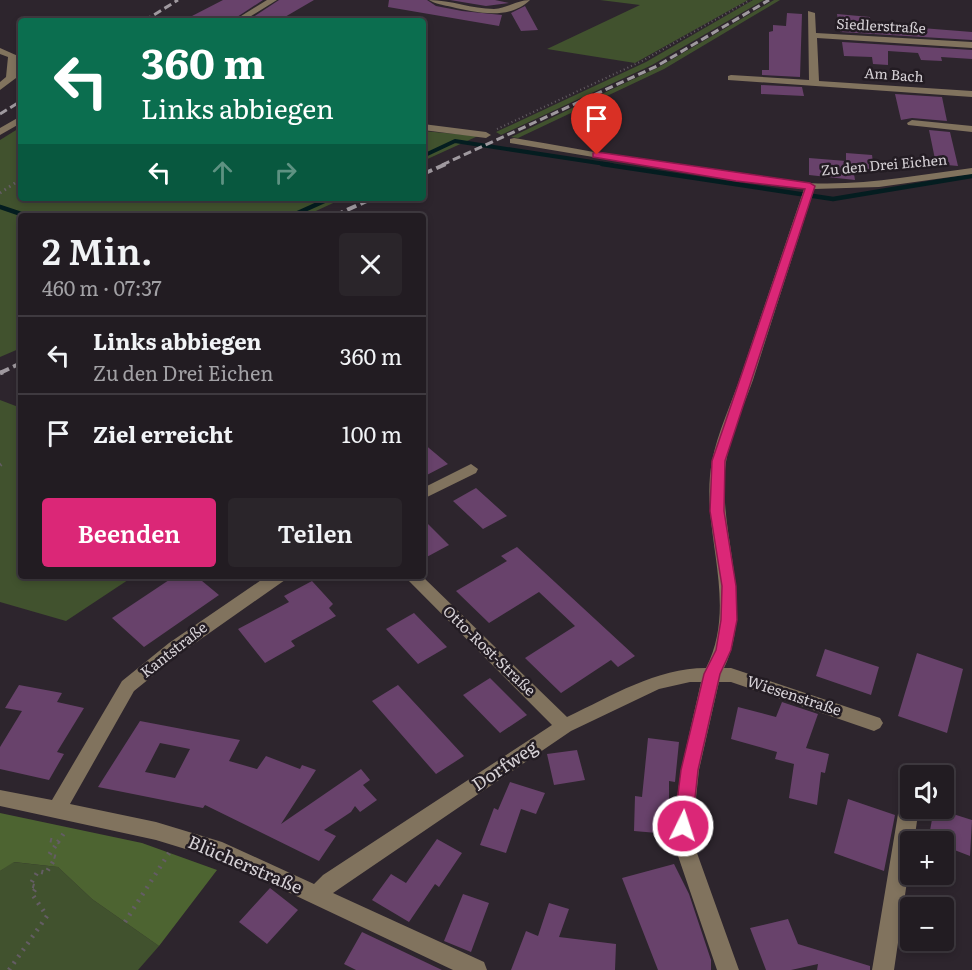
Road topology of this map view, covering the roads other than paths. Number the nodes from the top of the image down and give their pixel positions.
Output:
1 (273, 0) edge
2 (433, 0) edge
3 (526, 0) edge
4 (811, 13) dead end
5 (242, 18) edge
6 (812, 35) junction
7 (972, 45) edge
8 (0, 51) edge
9 (731, 78) dead end
10 (814, 84) junction
11 (2, 86) edge
12 (972, 94) edge
13 (18, 121) edge
14 (912, 123) dead end
15 (426, 127) edge
16 (972, 129) edge
17 (0, 132) edge
18 (486, 135) road end
19 (514, 141) dead end
20 (972, 171) edge
21 (810, 192) junction
22 (471, 469) dead end
23 (426, 492) edge
24 (275, 579) edge
25 (415, 579) edge
26 (712, 674) junction
27 (874, 723) dead end
28 (565, 726) junction
29 (0, 798) edge
30 (57, 809) junction
31 (907, 819) edge
32 (316, 895) junction
33 (476, 970) edge
34 (728, 970) edge
35 (883, 970) edge

1 - 5 street
2 - 3 street
4 - 6 street
6 - 7 street, Siedlerstraße
6 - 10 street
8 - 11 street
9 - 10 street, Am Bach
10 - 12 street, Am Bach
13 - 17 street
14 - 16 street
15 - 18 street
19 - 21 street, Zu den Drei Eichen
20 - 21 street, Zu den Drei Eichen
21 - 26 street
22 - 23 street
24 - 30 street, Kantstraße
25 - 28 street, Otto-Rost-Straße
26 - 27 street, Wiesenstraße
26 - 28 street, Dorfweg
26 - 34 street
28 - 32 street, Dorfweg
29 - 30 street, Blücherstraße
30 - 32 street, Blücherstraße
31 - 35 street
32 - 33 street, Blücherstraße

